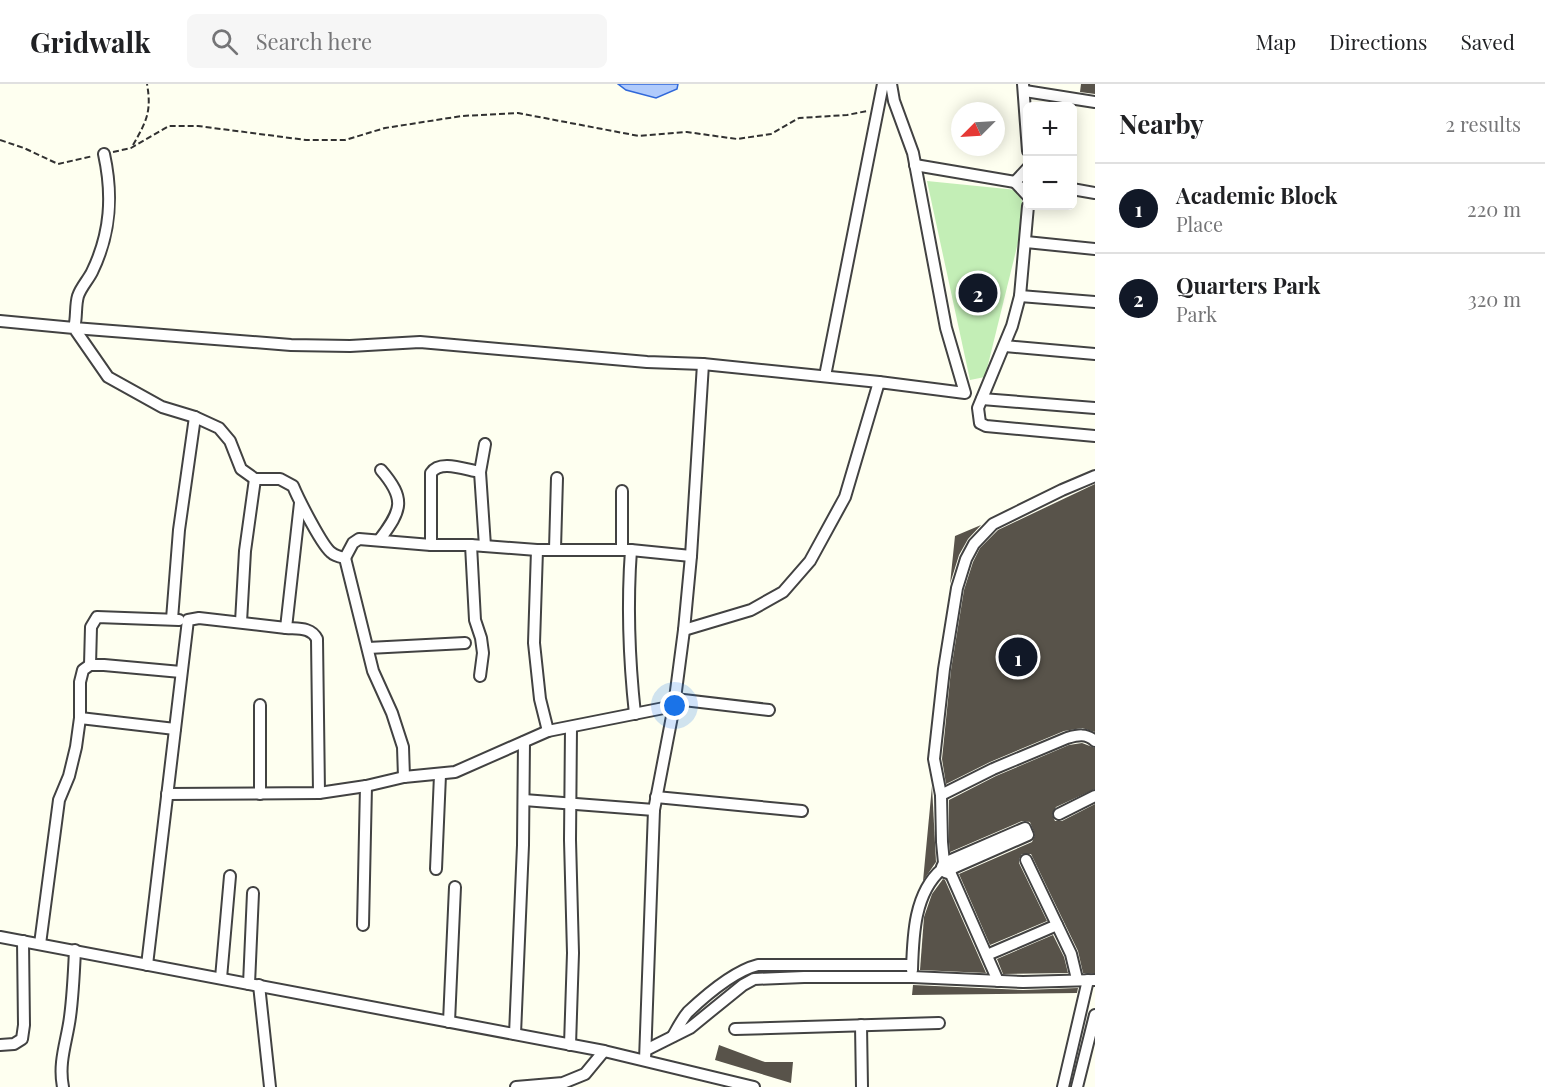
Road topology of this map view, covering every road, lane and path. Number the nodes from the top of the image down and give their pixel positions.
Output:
1 (147, 84) edge
2 (883, 84) edge
3 (891, 84) edge
4 (1024, 88) edge
5 (1095, 102) edge
6 (878, 111) junction
7 (0, 140) edge
8 (131, 148) junction
9 (104, 154) junction
10 (915, 165) junction
11 (1023, 174) edge
12 (1016, 182) junction
13 (1023, 190) edge
14 (1077, 190) edge
15 (1095, 193) edge
16 (1028, 210) edge
17 (1026, 242) junction
18 (1095, 249) edge
19 (1020, 296) junction
20 (1095, 302) edge
21 (0, 321) edge
22 (74, 328) junction
23 (1005, 346) junction
24 (1095, 354) edge
25 (703, 364) junction
26 (825, 376) junction
27 (879, 382) junction
28 (964, 393) junction
29 (985, 395) junction
30 (1095, 408) edge
31 (195, 417) junction
32 (1095, 436) edge
33 (485, 444) dead end
34 (381, 470) dead end
35 (480, 472) junction
36 (557, 478) dead end
37 (255, 479) junction
38 (1093, 480) edge
39 (622, 491) dead end
40 (300, 502) junction
41 (380, 539) junction
42 (431, 545) junction
43 (471, 545) junction
44 (485, 546) junction
45 (555, 549) junction
46 (537, 550) junction
47 (627, 550) junction
48 (691, 556) junction
49 (345, 558) junction
50 (172, 619) junction
51 (188, 620) junction
52 (241, 622) junction
53 (286, 628) junction
54 (684, 630) junction
55 (465, 643) dead end
56 (368, 648) junction
57 (90, 665) junction
58 (181, 672) junction
59 (480, 676) dead end
60 (674, 702) junction
61 (260, 705) dead end
62 (768, 710) dead end
63 (635, 714) junction
64 (80, 718) junction
65 (571, 728) junction
66 (175, 729) junction
67 (548, 731) junction
68 (1095, 741) edge
69 (524, 742) junction
70 (440, 775) junction
71 (404, 777) junction
72 (366, 786) junction
73 (319, 793) junction
74 (167, 794) junction
75 (260, 794) junction
76 (941, 795) junction
77 (1095, 796) edge
78 (656, 797) junction
79 (524, 800) junction
80 (572, 804) junction
81 (654, 810) junction
82 (802, 812) dead end
83 (1059, 814) dead end
84 (1026, 860) dead end
85 (947, 867) junction
86 (436, 869) dead end
87 (230, 876) dead end
88 (455, 887) dead end
89 (253, 893) dead end
90 (363, 925) dead end
91 (1057, 925) junction
92 (0, 937) edge
93 (23, 941) junction
94 (40, 944) junction
95 (75, 950) junction
96 (987, 955) junction
97 (864, 964) junction
98 (147, 965) junction
99 (912, 965) junction
100 (864, 977) junction
101 (912, 977) junction
102 (221, 978) junction
103 (1077, 979) junction
104 (1092, 980) edge
105 (998, 981) junction
106 (254, 984) junction
107 (1095, 1015) edge
108 (448, 1022) junction
109 (939, 1023) dead end
110 (861, 1025) junction
111 (735, 1029) dead end
112 (514, 1034) junction
113 (673, 1037) junction
114 (0, 1045) edge
115 (570, 1045) junction
116 (604, 1051) junction
117 (646, 1055) junction
118 (549, 1086) edge
119 (63, 1087) edge
120 (270, 1087) edge
121 (516, 1087) edge
122 (754, 1087) edge
123 (862, 1087) edge
124 (1063, 1087) edge
125 (1077, 1087) edge

1 - 8 path
2 - 6 street
3 - 10 street
4 - 5 street
6 - 8 path
6 - 26 street
7 - 9 path
8 - 9 path
9 - 22 street
10 - 12 street
10 - 28 street
11 - 12 street
12 - 13 street
14 - 15 street
16 - 17 street
17 - 18 street
17 - 19 street
19 - 20 street
19 - 23 street
21 - 22 street
22 - 25 street
22 - 31 street
23 - 24 street
23 - 29 street
25 - 26 street
25 - 48 street
26 - 27 street
27 - 28 street
27 - 54 street
28 - 29 street
29 - 30 street
29 - 32 street
31 - 37 street
31 - 50 street
33 - 35 street
34 - 41 street
35 - 42 street
35 - 44 street
36 - 45 street
37 - 40 street
37 - 52 street
38 - 76 street
39 - 47 street
40 - 49 street
40 - 53 street
41 - 42 street
41 - 49 street
42 - 43 street
43 - 44 street
43 - 59 street
44 - 46 street
45 - 46 street
45 - 47 street
46 - 67 street
47 - 48 street
47 - 63 street
48 - 54 street
49 - 56 street
50 - 51 street
50 - 57 street
51 - 52 street
51 - 58 street
52 - 53 street
53 - 73 street
54 - 60 street
55 - 56 street
56 - 71 street
57 - 58 street
57 - 64 street
58 - 66 street
60 - 62 street
60 - 63 street
60 - 78 street
61 - 75 street
63 - 65 street
64 - 66 street
64 - 94 street
65 - 67 street
65 - 80 street
66 - 74 street
67 - 69 street
68 - 76 street
69 - 70 street
69 - 79 street
70 - 71 street
70 - 86 street
71 - 72 street
72 - 73 street
72 - 90 street
73 - 75 street
74 - 75 street
74 - 98 street
76 - 85 street
77 - 83 street
78 - 81 street
78 - 82 street
79 - 80 street
79 - 112 street
80 - 81 street
80 - 115 street
81 - 117 street
84 - 91 street
85 - 85 street
85 - 96 street
85 - 99 street
87 - 102 street
88 - 108 street
89 - 106 street
91 - 96 street
91 - 103 street
92 - 93 street
93 - 94 street
93 - 114 street
94 - 95 street
95 - 98 street
95 - 119 street
96 - 105 street
97 - 99 street
97 - 100 street
97 - 113 street
98 - 102 street
99 - 101 street
100 - 101 street
100 - 113 street
101 - 105 street
102 - 106 street
103 - 104 street
103 - 105 street
104 - 124 street
106 - 108 street
106 - 120 street
107 - 125 street
108 - 112 street
109 - 110 street
110 - 111 street
110 - 123 street
112 - 115 street
113 - 117 street
115 - 116 street
116 - 117 street
116 - 118 street
117 - 122 street
118 - 121 street

